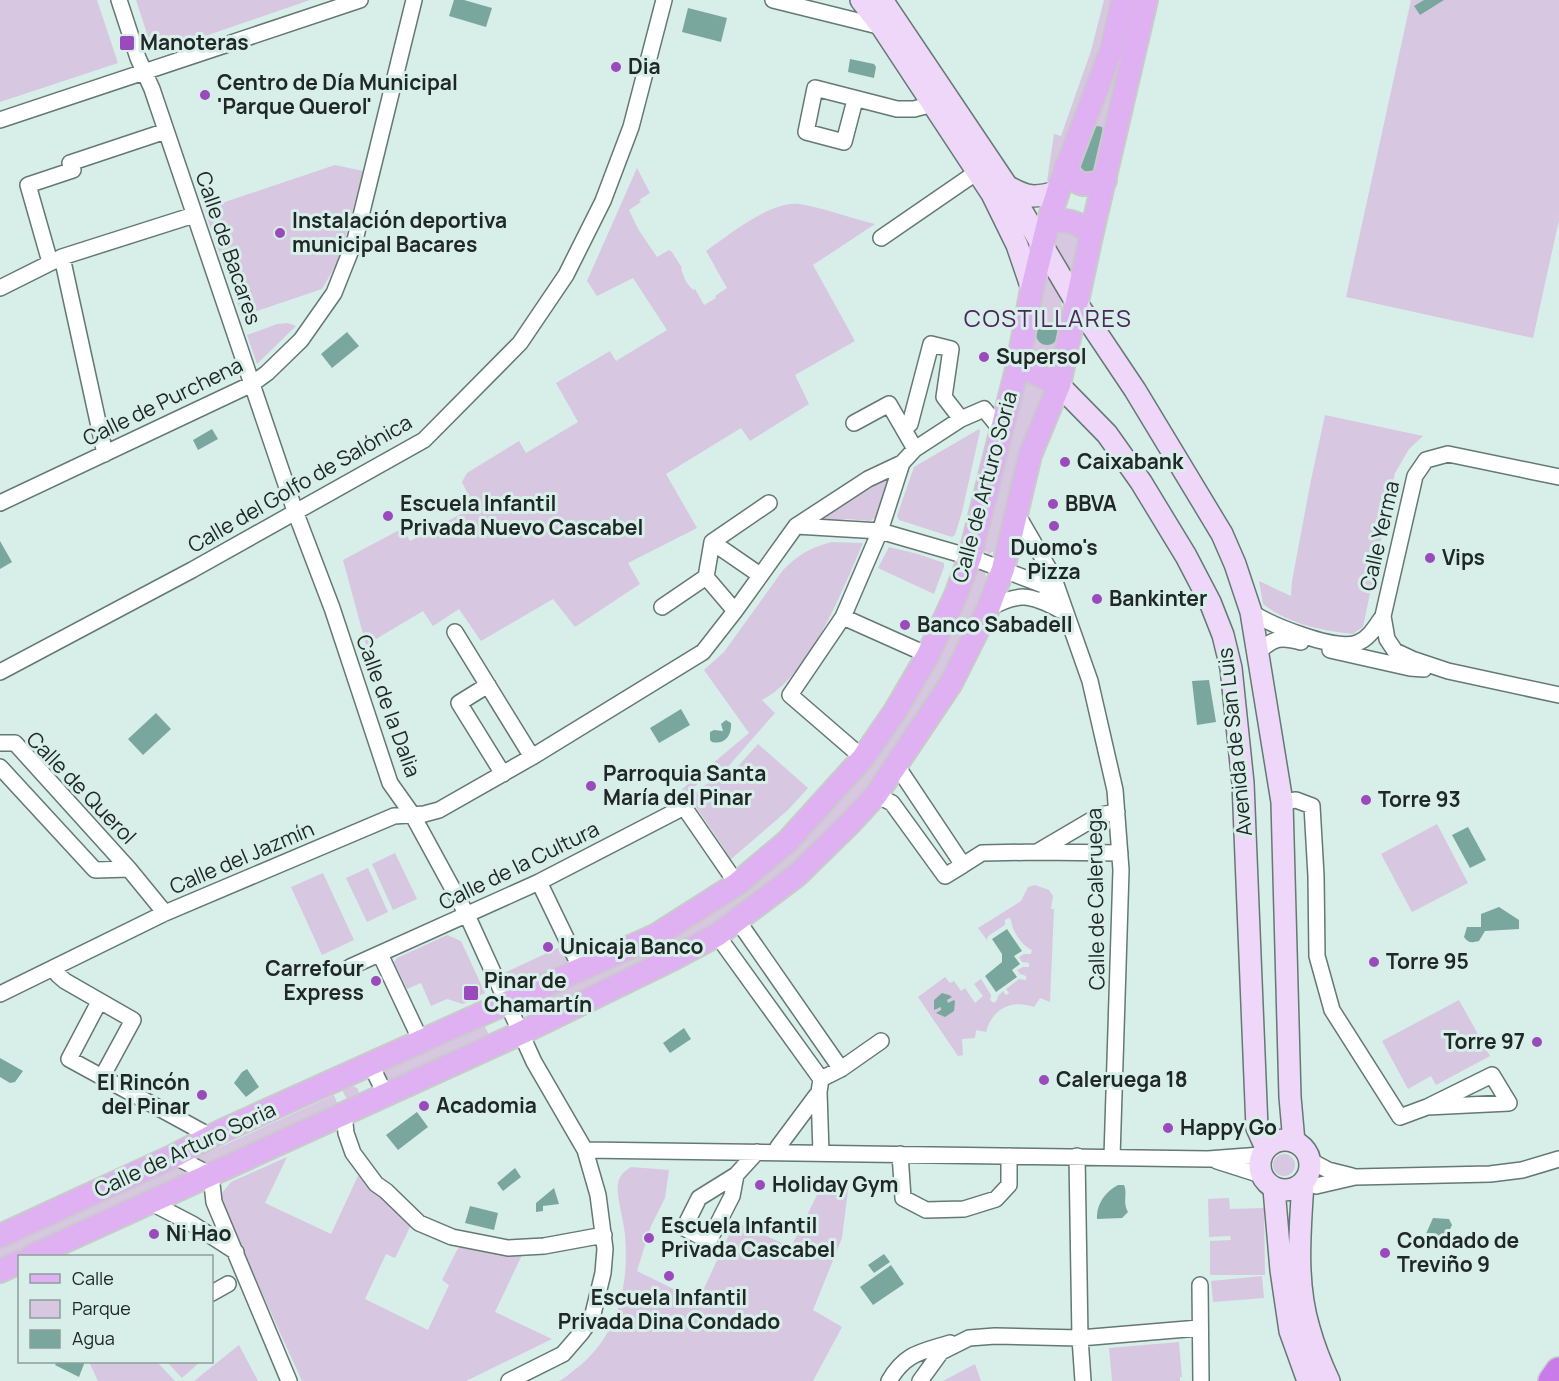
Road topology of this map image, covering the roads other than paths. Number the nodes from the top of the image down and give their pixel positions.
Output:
1 (119, 0) edge
2 (360, 0) edge
3 (414, 0) edge
4 (664, 0) edge
5 (773, 0) edge
6 (861, 0) edge
7 (882, 0) edge
8 (1123, 0) edge
9 (1146, 0) edge
10 (882, 27) junction
11 (144, 72) junction
12 (855, 100) dead end
13 (933, 104) junction
14 (0, 120) edge
15 (166, 131) junction
16 (1066, 167) junction
17 (977, 172) junction
18 (1105, 180) junction
19 (1007, 186) junction
20 (1057, 192) junction
21 (194, 215) junction
22 (1045, 234) junction
23 (1091, 236) junction
24 (881, 238) dead end
25 (56, 260) junction
26 (0, 288) edge
27 (1032, 289) junction
28 (1076, 302) junction
29 (1018, 365) junction
30 (252, 384) junction
31 (1059, 385) junction
32 (961, 419) junction
33 (854, 423) dead end
34 (904, 428) junction
35 (1002, 431) junction
36 (915, 449) junction
37 (105, 454) junction
38 (902, 463) junction
39 (1559, 477) edge
40 (0, 503) edge
41 (769, 503) dead end
42 (296, 511) junction
43 (1017, 514) junction
44 (796, 526) junction
45 (880, 531) junction
46 (712, 542) junction
47 (970, 557) junction
48 (1003, 569) junction
49 (760, 575) junction
50 (706, 577) junction
51 (662, 607) dead end
52 (987, 609) junction
53 (735, 611) junction
54 (1251, 612) junction
55 (1065, 613) junction
56 (1383, 616) junction
57 (843, 617) junction
58 (455, 632) dead end
59 (1258, 652) junction
60 (928, 655) junction
61 (1448, 670) junction
62 (0, 672) edge
63 (488, 685) junction
64 (1559, 695) edge
65 (0, 743) edge
66 (532, 757) junction
67 (863, 758) junction
68 (897, 766) junction
69 (0, 767) edge
70 (503, 774) junction
71 (876, 795) junction
72 (1282, 802) junction
73 (1117, 812) junction
74 (412, 814) junction
75 (1037, 852) junction
76 (1120, 853) junction
77 (963, 865) junction
78 (129, 869) junction
79 (539, 882) junction
80 (736, 884) junction
81 (165, 913) junction
82 (467, 915) junction
83 (738, 921) junction
84 (717, 935) junction
85 (380, 954) junction
86 (350, 967) dead end
87 (54, 968) junction
88 (581, 969) junction
89 (0, 994) edge
90 (99, 1002) junction
91 (507, 1004) junction
92 (521, 1033) junction
93 (421, 1041) junction
94 (881, 1041) dead end
95 (370, 1064) junction
96 (841, 1069) junction
97 (102, 1077) junction
98 (820, 1085) junction
99 (386, 1096) junction
100 (1427, 1107) dead end
101 (344, 1114) junction
102 (210, 1136) junction
103 (1294, 1142) junction
104 (585, 1150) junction
105 (757, 1152) junction
106 (777, 1152) junction
107 (821, 1153) junction
108 (900, 1154) junction
109 (174, 1156) junction
110 (1009, 1156) junction
111 (1077, 1156) junction
112 (1112, 1157) junction
113 (1559, 1159) edge
114 (1309, 1160) junction
115 (1266, 1167) junction
116 (211, 1175) junction
117 (736, 1175) dead end
118 (1355, 1177) junction
119 (1304, 1182) junction
120 (150, 1202) junction
121 (214, 1202) junction
122 (194, 1225) junction
123 (604, 1235) junction
124 (0, 1236) edge
125 (236, 1252) junction
126 (37, 1255) edge
127 (228, 1284) dead end
128 (1200, 1285) dead end
129 (213, 1292) edge
130 (1199, 1328) junction
131 (969, 1338) junction
132 (1080, 1338) junction
133 (1559, 1371) edge
134 (289, 1381) edge
135 (509, 1381) edge
136 (889, 1381) edge
137 (920, 1381) edge
138 (1083, 1381) edge
139 (1201, 1381) edge
140 (1308, 1381) edge
141 (1329, 1381) edge
142 (1552, 1381) edge

1 - 11 street, Calle de Bacares
2 - 11 street
3 - 30 street, Calle de Purchena
4 - 42 street, Calle del Golfo de Salónica
5 - 10 street
6 - 10 street
7 - 19 street, Avenida de San Luis
8 - 16 main road, Calle de Arturo Soria
9 - 18 main road, Calle de Arturo Soria
10 - 13 street
11 - 14 street
11 - 15 street, Calle de Bacares
12 - 13 street
13 - 17 street
15 - 21 street, Calle de Bacares
15 - 25 street
16 - 18 main road
16 - 20 main road, Calle de Arturo Soria
17 - 24 street
17 - 27 street
18 - 23 main road, Calle de Arturo Soria
19 - 20 street
19 - 22 street, Avenida de San Luis
20 - 22 main road, Calle de Arturo Soria
21 - 25 street
21 - 30 street, Calle de Bacares
22 - 23 main road
22 - 27 main road, Calle de Arturo Soria
22 - 28 street, Avenida de San Luis
23 - 28 main road, Calle de Arturo Soria
25 - 26 street
25 - 37 street
27 - 29 main road, Calle de Arturo Soria
28 - 31 main road, Calle de Arturo Soria
28 - 54 street, Avenida de San Luis
29 - 31 main road, Calle de Arturo Soria
29 - 35 main road, Calle de Arturo Soria
30 - 37 street, Calle de Purchena
30 - 42 street, Calle de Bacares
31 - 43 main road, Calle de Arturo Soria
31 - 115 street, Avenida de San Luis
32 - 34 street
32 - 35 street, Calle del Jazmín
32 - 36 street, Calle del Jazmín
33 - 34 street
34 - 36 street
35 - 47 main road, Calle de Arturo Soria
36 - 38 street, Calle del Jazmín
37 - 40 street, Calle de Purchena
38 - 44 street, Calle del Jazmín
38 - 45 street
39 - 56 street, Calle Yerma
41 - 46 street
42 - 62 street, Calle del Golfo de Salónica
42 - 74 street, Calle de la Dalia
43 - 48 main road, Calle de Arturo Soria
43 - 55 street, Calle de Caleruega
44 - 45 street, Calle de Caleruega
44 - 49 street, Calle del Jazmín
45 - 47 street, Calle de Caleruega
45 - 57 street
46 - 49 street
46 - 50 street
47 - 48 street, Calle de Caleruega
47 - 60 main road, Calle de Arturo Soria
48 - 52 main road, Calle de Arturo Soria
48 - 55 street, Calle de Caleruega
49 - 53 street, Calle del Jazmín
50 - 51 street
50 - 53 street
52 - 55 street
52 - 68 main road, Calle de Arturo Soria
53 - 66 street, Calle del Jazmín
54 - 56 street
54 - 59 street, Avenida de San Luis
55 - 73 street, Calle de Caleruega
56 - 61 street
57 - 60 street
57 - 67 street
58 - 63 street
59 - 61 street
59 - 72 street, Avenida de San Luis
60 - 67 main road, Calle de Arturo Soria
61 - 64 street
63 - 66 street
63 - 70 street
65 - 78 street, Calle de Querol
66 - 70 street, Calle del Jazmín
67 - 80 main road, Calle de Arturo Soria
68 - 71 main road, Calle de Arturo Soria
68 - 77 street
69 - 78 street, Calle de Querol
70 - 74 street, Calle del Jazmín
71 - 77 street
71 - 83 main road, Calle de Arturo Soria
72 - 100 street, Avenida de San Luis
72 - 103 street, Avenida de San Luis
73 - 75 street
73 - 76 street, Calle de Caleruega
74 - 81 street, Calle del Jazmín
74 - 82 street, Calle de la Dalia
75 - 76 street
75 - 77 street
76 - 112 street, Calle de Caleruega
78 - 81 street, Calle de Querol
79 - 80 street, Calle de la Cultura
79 - 82 street, Calle de la Cultura
79 - 88 street
80 - 88 main road, Calle de Arturo Soria
81 - 87 street, Calle del Jazmín
82 - 85 street, Calle de la Cultura
82 - 91 street, Calle de la Dalia
83 - 84 main road, Calle de Arturo Soria
83 - 96 street
84 - 92 main road, Calle de Arturo Soria
84 - 98 street
85 - 86 street, Calle de la Cultura
85 - 93 street
87 - 89 street, Calle del Jazmín
87 - 90 street
88 - 91 main road, Calle de Arturo Soria
90 - 97 street
90 - 97 street
91 - 92 street
91 - 93 main road, Calle de Arturo Soria
92 - 99 main road, Calle de Arturo Soria
92 - 104 street
93 - 95 main road, Calle de Arturo Soria
94 - 96 street
95 - 99 street
95 - 102 main road, Calle de Arturo Soria
96 - 98 street
97 - 102 street
98 - 106 street
98 - 107 street
99 - 101 main road, Calle de Arturo Soria
101 - 116 main road, Calle de Arturo Soria
101 - 123 street
102 - 109 main road, Calle de Arturo Soria
103 - 114 street
103 - 115 street
104 - 105 street
104 - 123 street
105 - 106 street
105 - 117 street
106 - 107 street
107 - 108 street
108 - 110 street
108 - 110 street
109 - 116 street
109 - 124 main road, Calle de Arturo Soria
110 - 111 street
111 - 112 street
111 - 132 street
112 - 115 street
113 - 118 street
114 - 118 street
114 - 119 street
115 - 119 street
115 - 140 street, Avenida de San Luis
116 - 120 main road, Calle de Arturo Soria
116 - 121 street
118 - 119 street
119 - 141 street
120 - 122 street
120 - 126 main road, Calle de Arturo Soria
121 - 122 street
121 - 125 street
122 - 125 street
123 - 135 street
125 - 134 street
127 - 129 street
128 - 130 street
130 - 132 street
130 - 139 street
131 - 132 street
131 - 136 street
131 - 137 street
132 - 138 street
133 - 142 highway

